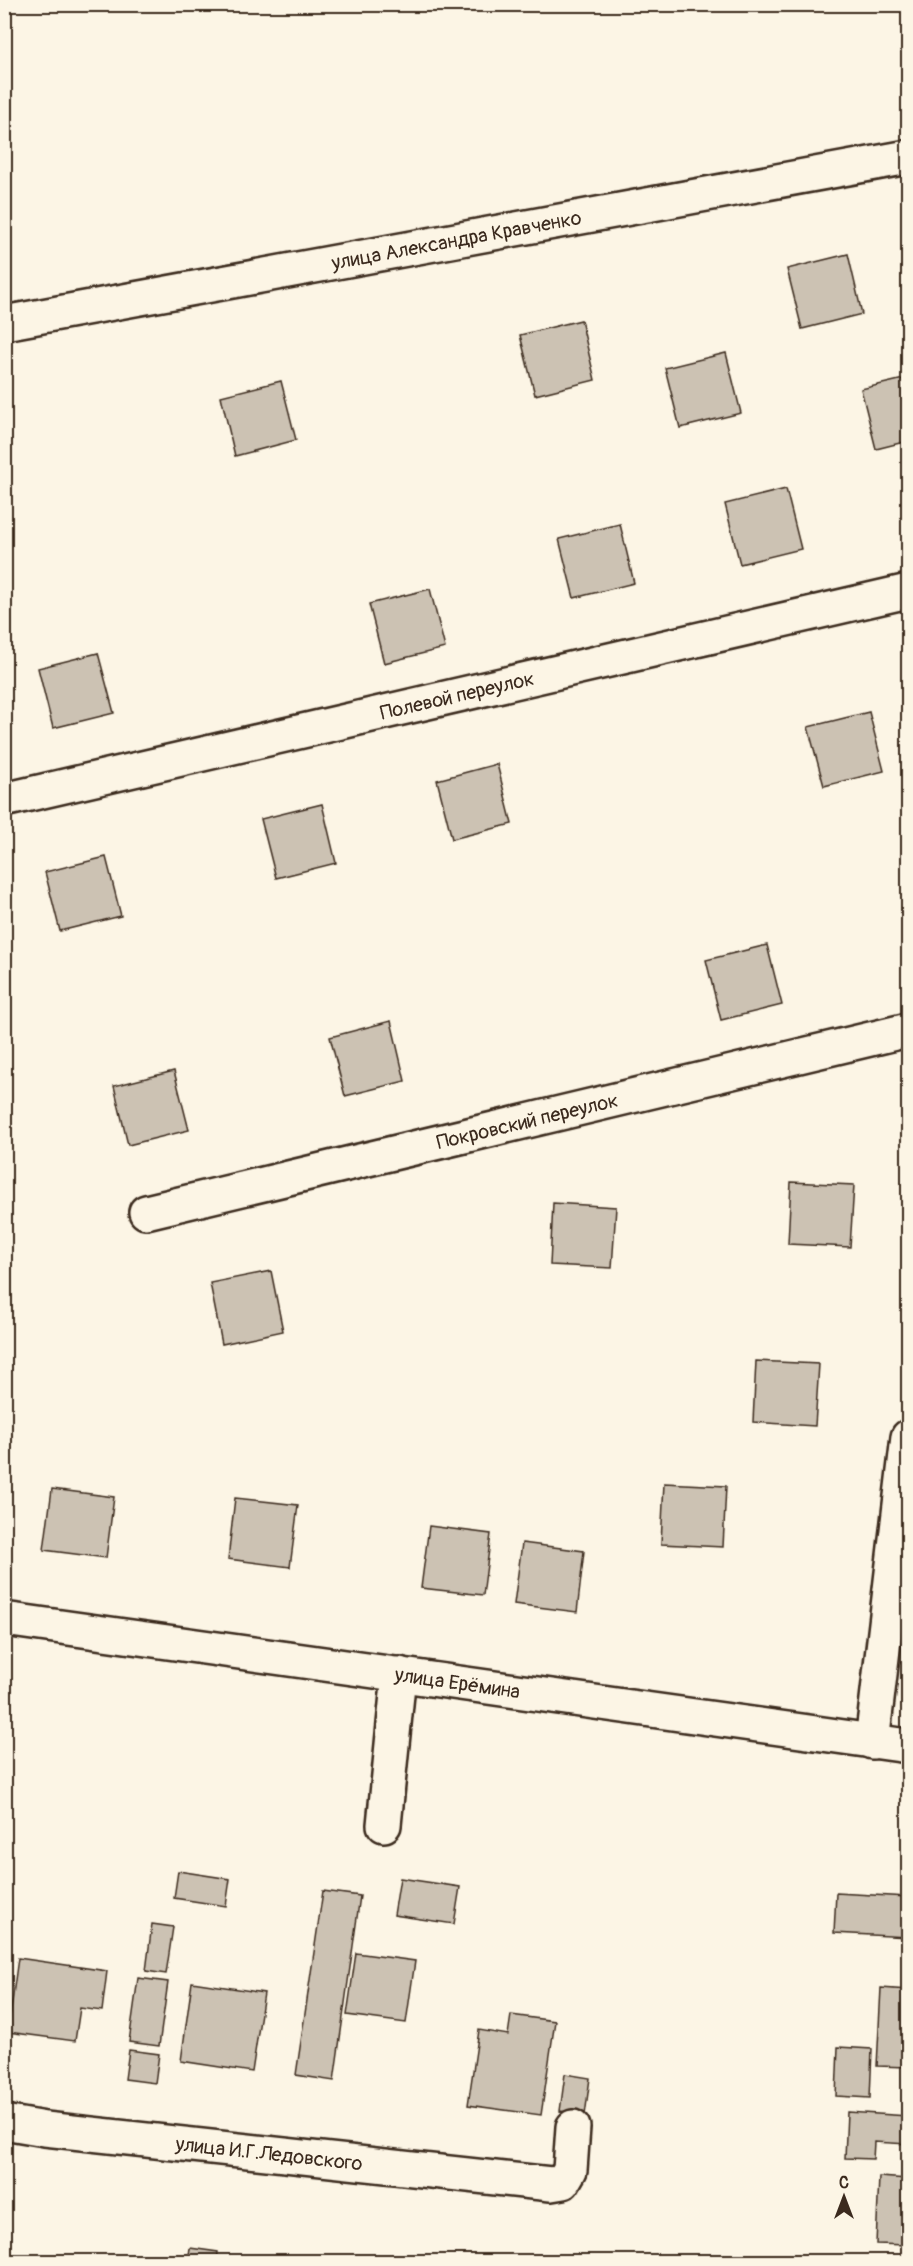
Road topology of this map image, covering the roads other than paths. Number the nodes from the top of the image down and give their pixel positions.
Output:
1 (909, 158) edge
2 (4, 323) edge
3 (909, 591) edge
4 (4, 800) edge
5 (909, 1030) edge
6 (146, 1212) dead end
7 (909, 1437) edge
8 (4, 1619) edge
9 (399, 1674) junction
10 (872, 1742) junction
11 (909, 1746) edge
12 (384, 1825) dead end
13 (4, 2122) edge
14 (573, 2127) dead end

1 - 2 street, улица Александра Кравченко
3 - 4 street, Полевой переулок
5 - 6 street, Покровский переулок
7 - 10 street
8 - 9 street, улица Ерёмина
9 - 10 street, улица Ерёмина
9 - 12 street
10 - 11 street, улица Ерёмина
13 - 14 street, улица И.Г.Ледовского

